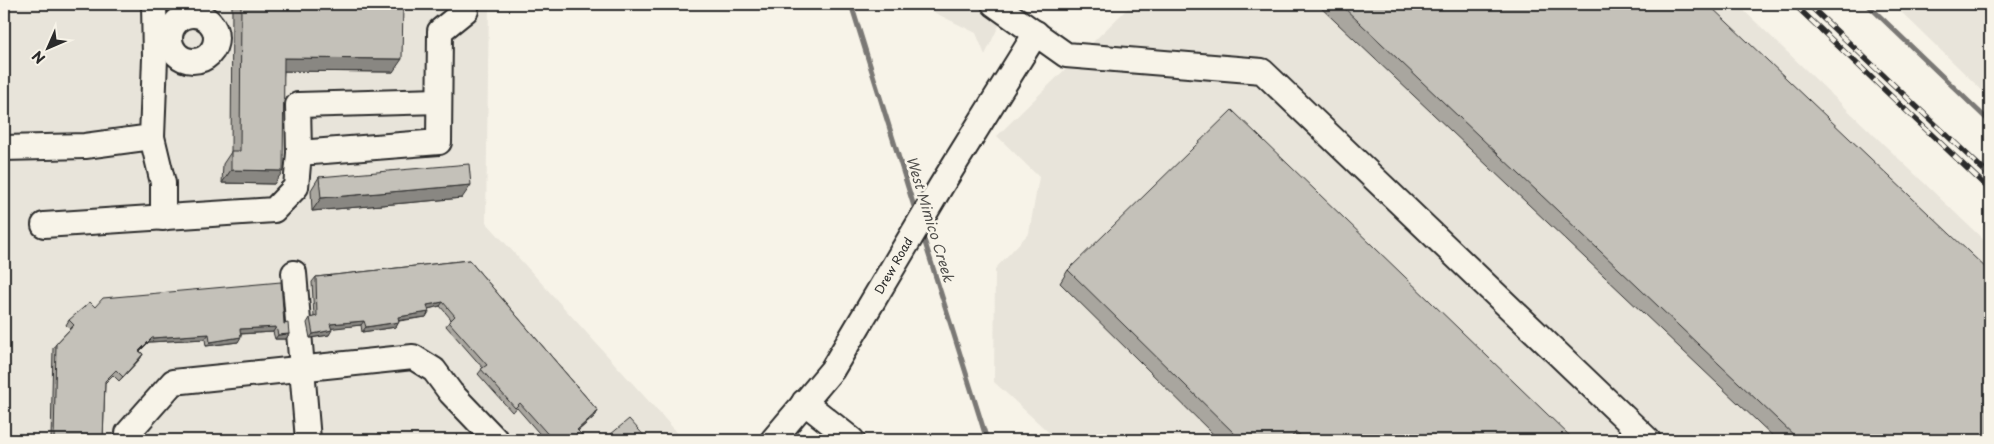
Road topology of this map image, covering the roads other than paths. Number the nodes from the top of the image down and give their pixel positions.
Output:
1 (154, 4) edge
2 (466, 4) edge
3 (994, 4) edge
4 (198, 10) edge
5 (1036, 33) junction
6 (164, 52) junction
7 (439, 101) junction
8 (152, 137) junction
9 (4, 148) edge
10 (298, 153) junction
11 (163, 218) junction
12 (44, 225) dead end
13 (294, 273) dead end
14 (302, 367) junction
15 (804, 402) junction
16 (128, 440) edge
17 (308, 440) edge
18 (496, 440) edge
19 (773, 440) edge
20 (852, 440) edge
21 (1648, 440) edge

1 - 6 street
2 - 7 street
3 - 5 street
4 - 6 street
4 - 6 street
5 - 15 street, Drew Road
5 - 21 street
6 - 8 street
7 - 10 street
7 - 10 street
8 - 9 street
8 - 11 street
10 - 11 street
11 - 12 street
13 - 14 street
14 - 16 street
14 - 17 street
14 - 18 street
15 - 19 street, Drew Road
15 - 20 street

